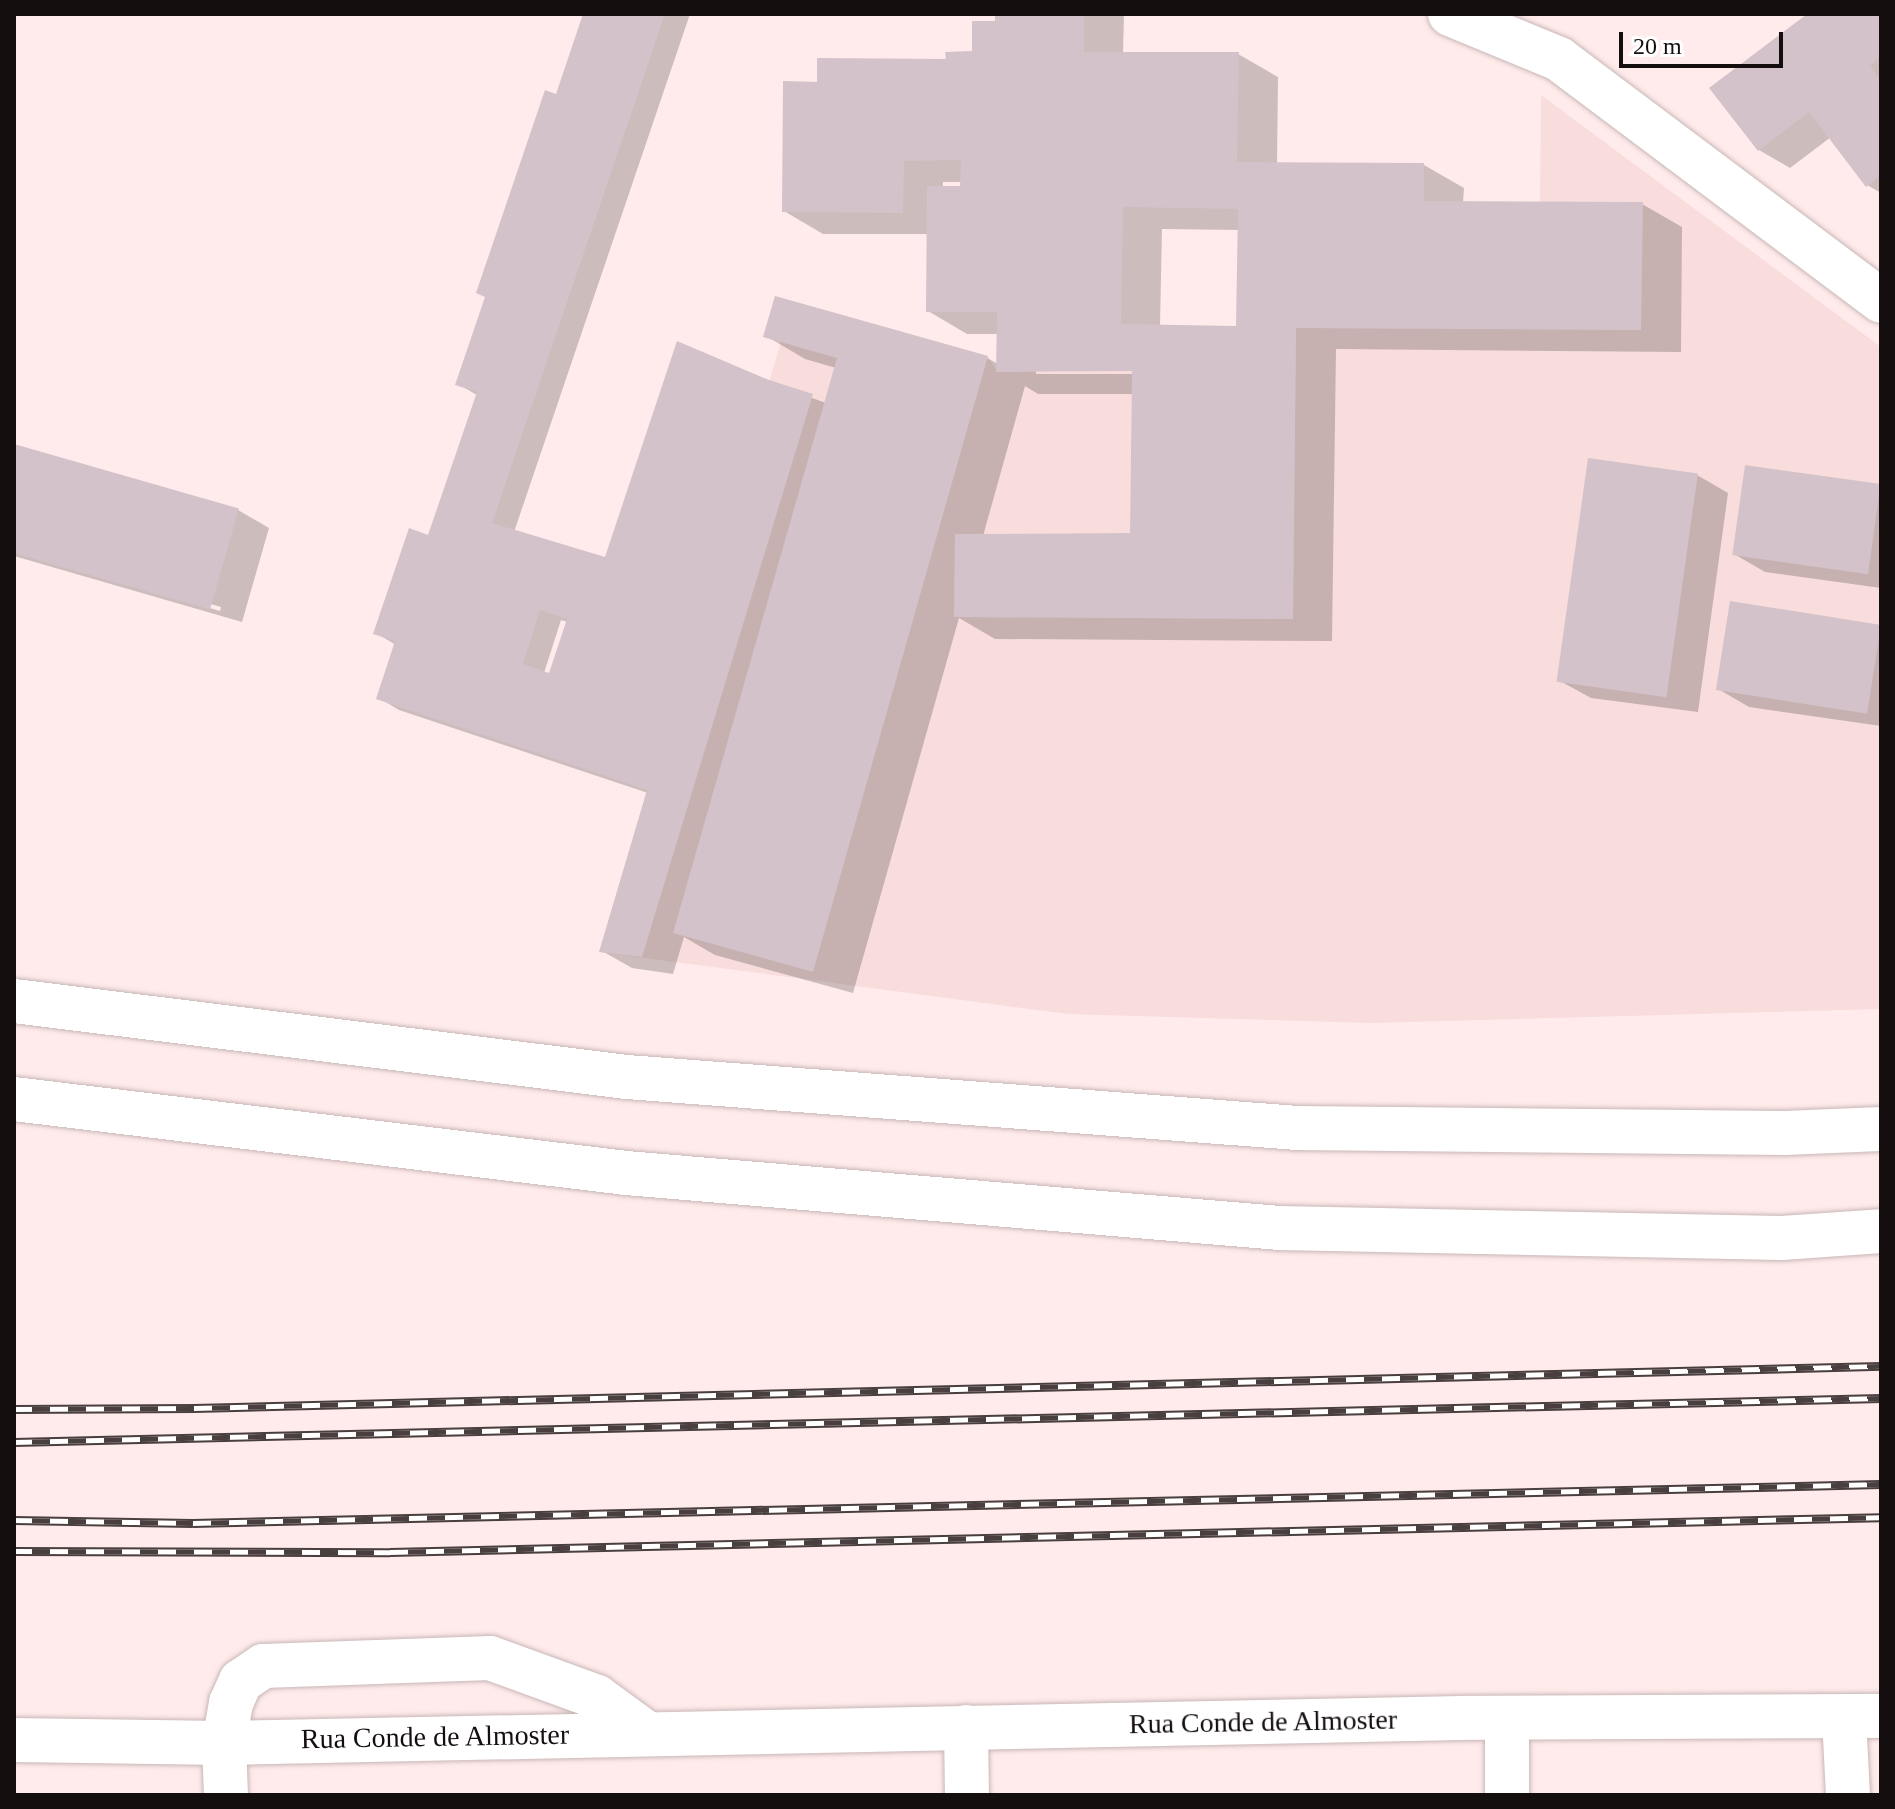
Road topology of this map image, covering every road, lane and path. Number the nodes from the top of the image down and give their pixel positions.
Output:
1 (1450, 14) edge
2 (1516, 24) edge
3 (1881, 301) edge
4 (14, 1001) edge
5 (14, 1099) edge
6 (1881, 1129) edge
7 (1881, 1231) edge
8 (1862, 1717) edge
9 (1507, 1718) junction
10 (966, 1727) junction
11 (645, 1732) junction
12 (14, 1740) edge
13 (224, 1743) junction
14 (226, 1795) edge
15 (967, 1795) edge
16 (1507, 1795) edge
17 (1848, 1795) edge

1 - 2 main road
2 - 3 main road
4 - 6 main road
5 - 7 main road
8 - 9 main road, Rua Conde de Almoster
8 - 17 main road
9 - 10 main road, Rua Conde de Almoster
9 - 16 main road
10 - 11 main road, Rua Conde de Almoster
10 - 15 main road
11 - 13 main road, Rua Conde de Almoster
11 - 13 main road, Rua Conde de Almoster
12 - 13 main road, Rua Conde de Almoster
13 - 14 main road

